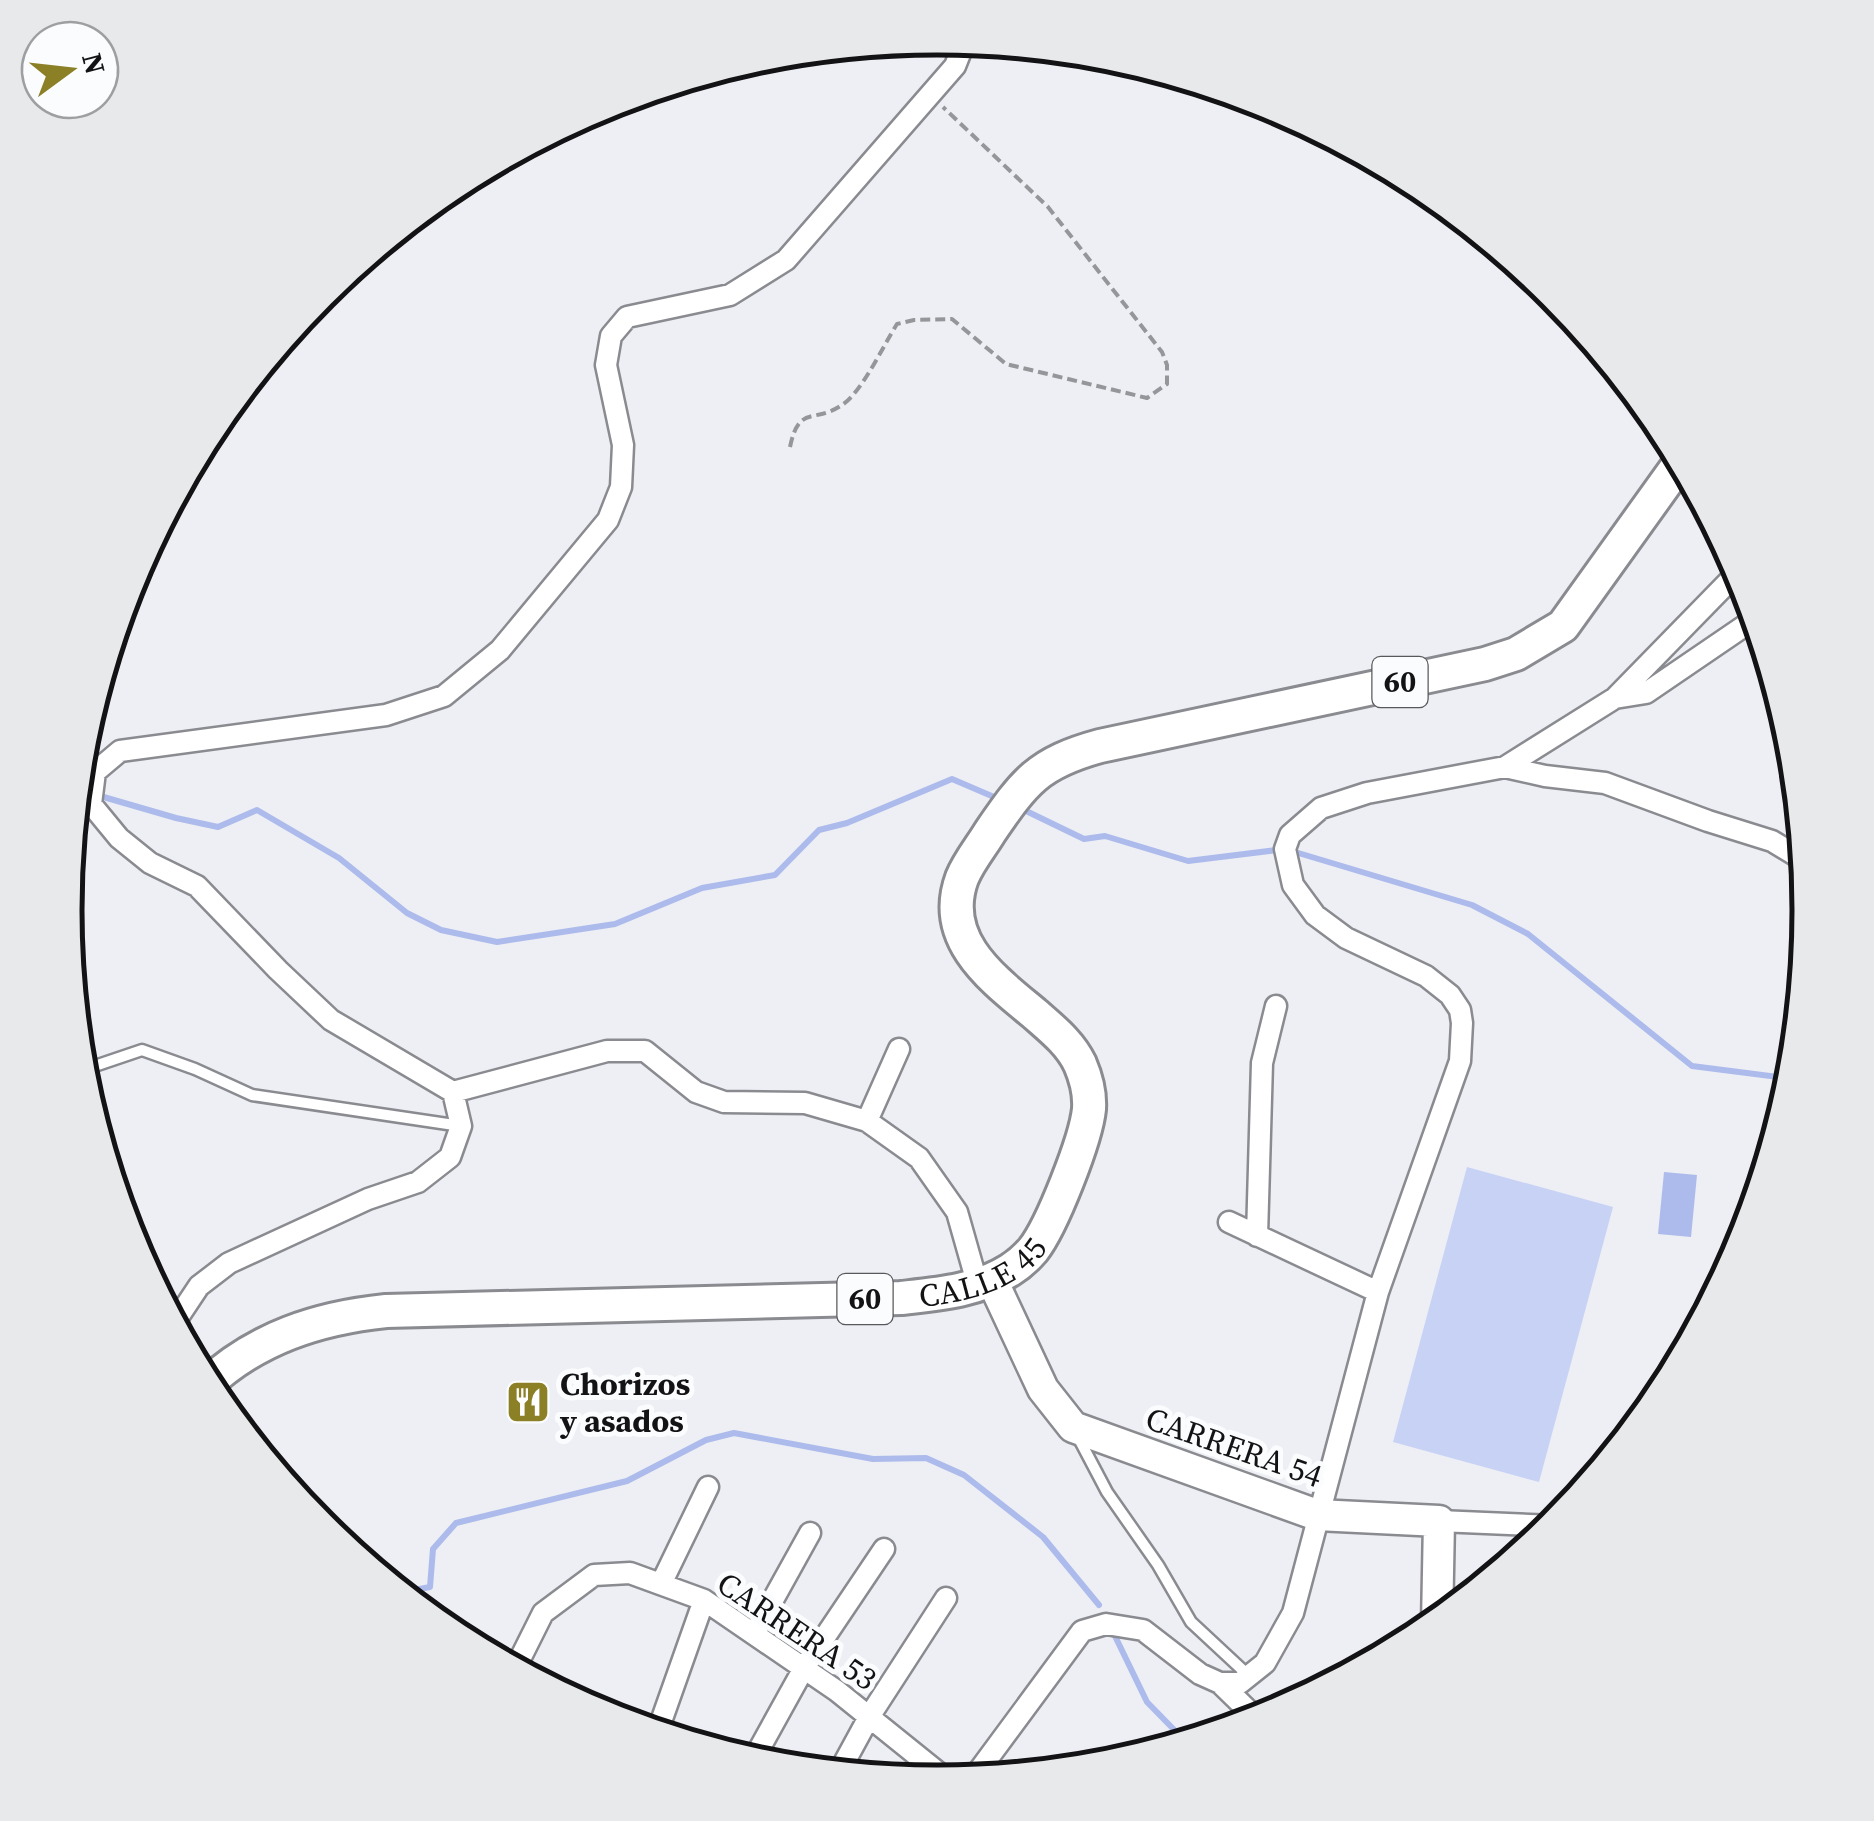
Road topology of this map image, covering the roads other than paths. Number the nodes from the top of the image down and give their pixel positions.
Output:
1 (957, 56) edge
2 (1672, 474) edge
3 (1727, 583) edge
4 (1743, 627) edge
5 (1614, 698) junction
6 (1505, 767) junction
7 (1791, 853) edge
8 (1276, 1006) dead end
9 (899, 1049) dead end
10 (96, 1066) edge
11 (453, 1092) junction
12 (867, 1122) junction
13 (462, 1126) junction
14 (1229, 1222) dead end
15 (1257, 1236) junction
16 (985, 1283) junction
17 (1378, 1292) junction
18 (182, 1312) edge
19 (218, 1374) edge
20 (1073, 1427) junction
21 (708, 1487) dead end
22 (1317, 1515) junction
23 (1439, 1521) junction
24 (1532, 1525) edge
25 (810, 1534) dead end
26 (884, 1548) dead end
27 (661, 1584) junction
28 (946, 1598) dead end
29 (704, 1600) junction
30 (1437, 1604) edge
31 (754, 1634) junction
32 (521, 1657) edge
33 (804, 1668) junction
34 (1249, 1676) junction
35 (1220, 1683) junction
36 (1247, 1708) edge
37 (869, 1716) junction
38 (661, 1720) edge
39 (760, 1748) edge
40 (845, 1761) edge
41 (984, 1764) edge
42 (930, 1766) edge

1 - 11 street
2 - 16 main road, CALLE 45 / 60
3 - 5 street
4 - 5 street
5 - 6 street
6 - 7 street
6 - 17 street
8 - 15 street
9 - 12 street
10 - 13 lane
11 - 12 street
11 - 13 street
12 - 16 street
13 - 18 street
14 - 15 street
15 - 17 street
16 - 19 main road, CALLE 45 / 60
16 - 20 street
17 - 22 street
20 - 22 street, CARRERA 54
20 - 34 lane
21 - 27 street
22 - 23 street, CARRERA 54
22 - 34 street
23 - 24 street, CARRERA 54
23 - 30 street
25 - 31 street
26 - 33 street
27 - 29 street, CARRERA 53
27 - 32 street, CARRERA 53
28 - 37 street
29 - 31 street, CARRERA 53
29 - 38 street
31 - 33 street, CARRERA 53
33 - 37 street, CARRERA 53
33 - 39 street
34 - 35 street
35 - 36 street
35 - 41 street
37 - 40 street
37 - 42 street, CARRERA 53

